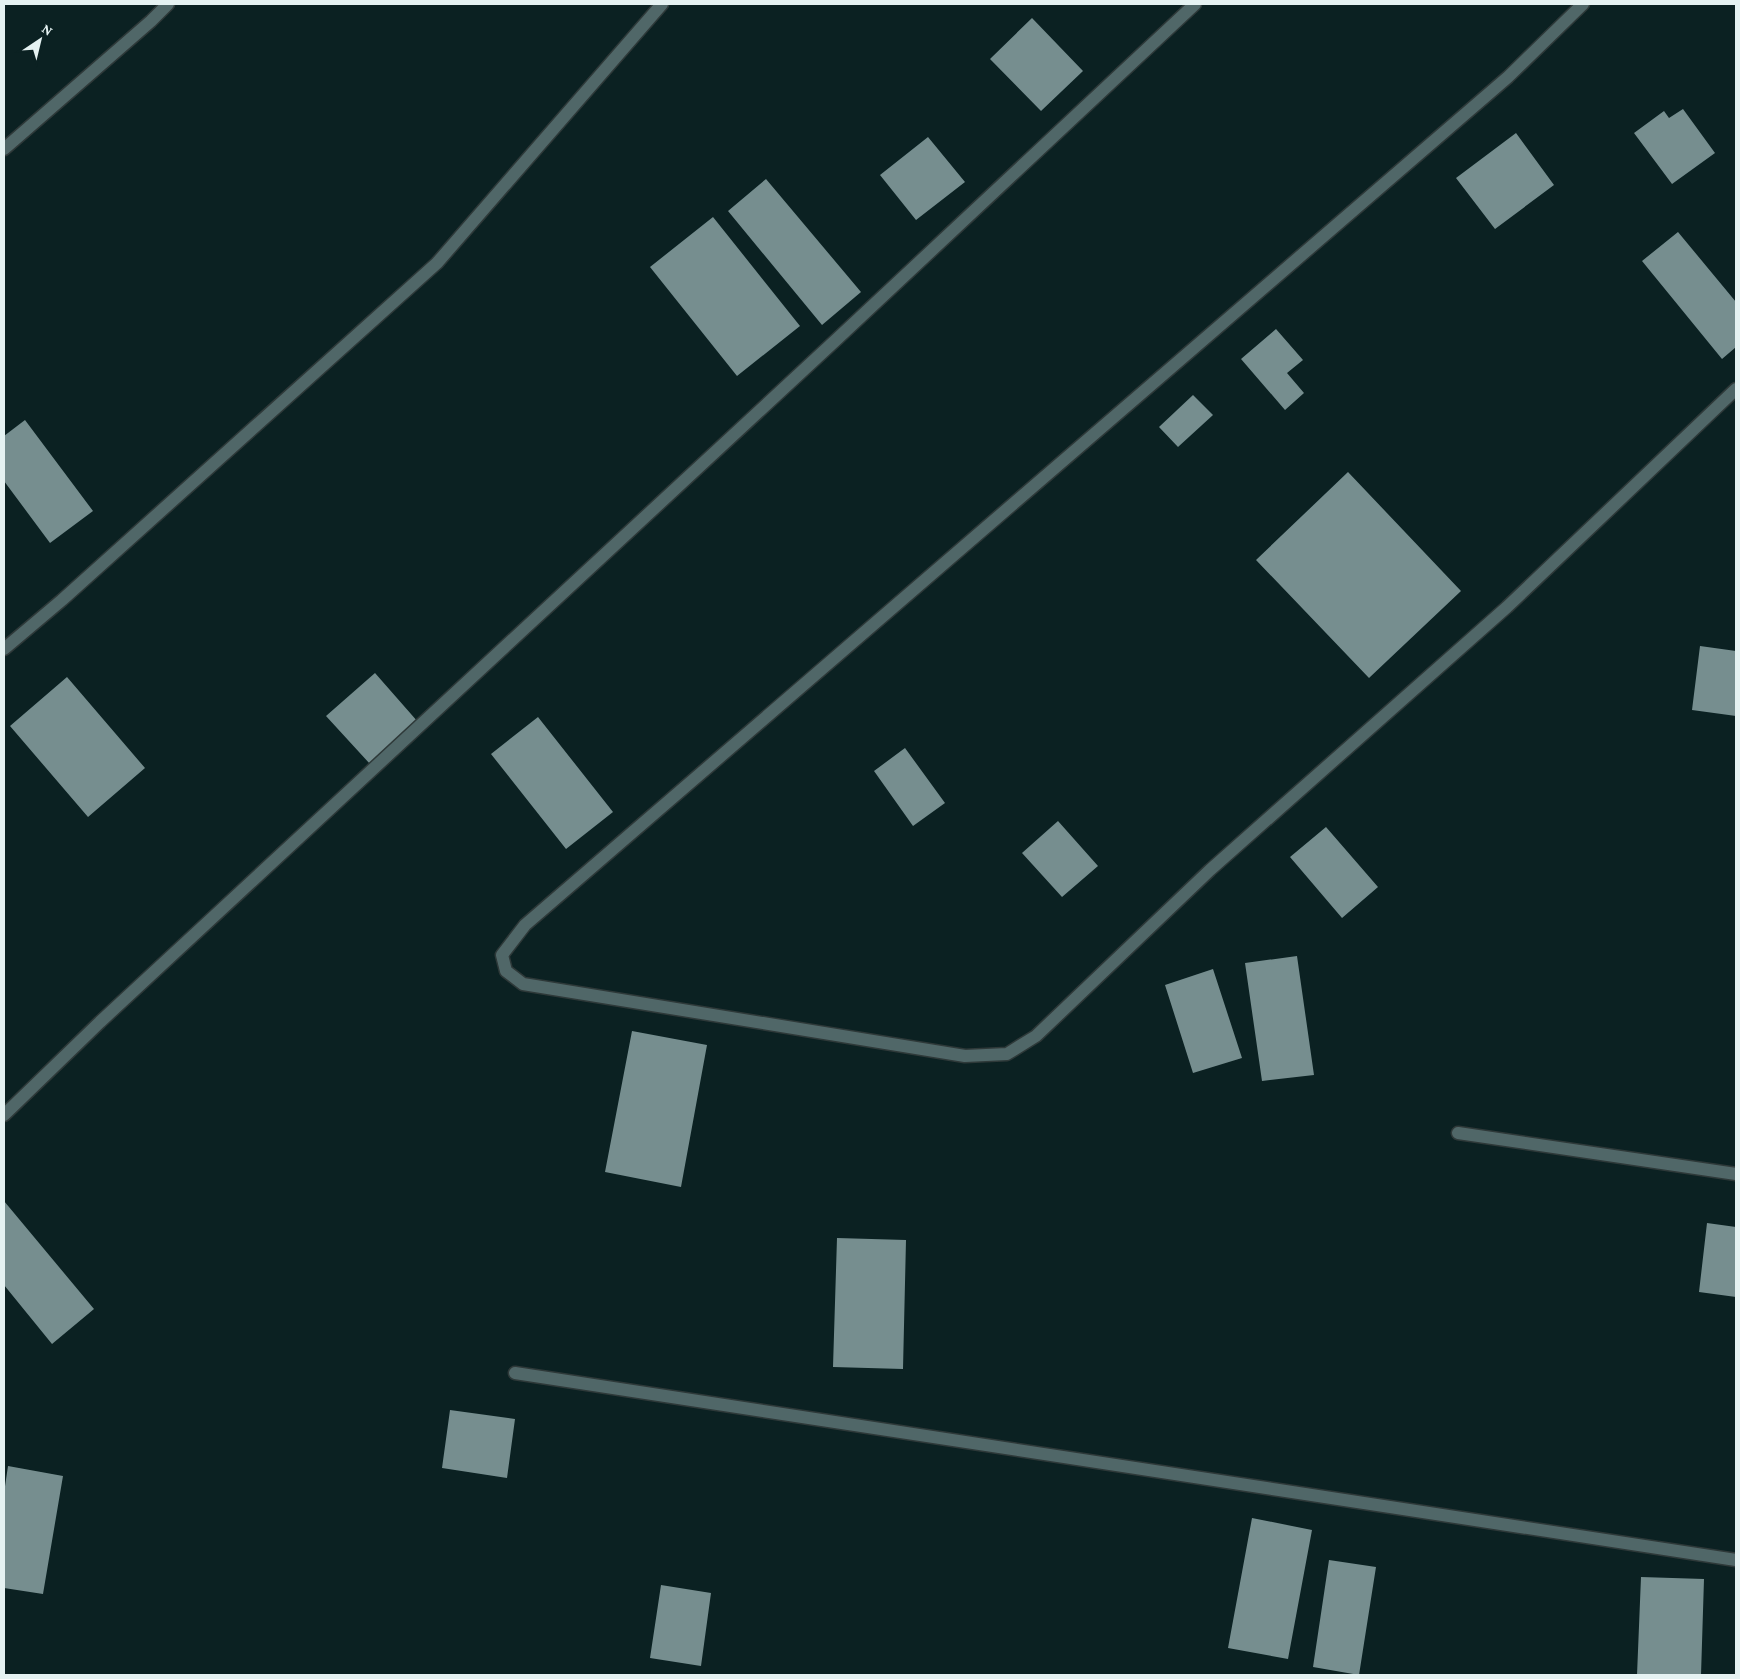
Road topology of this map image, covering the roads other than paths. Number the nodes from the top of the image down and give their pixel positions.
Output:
1 (168, 4) edge
2 (662, 4) edge
3 (1195, 4) edge
4 (1582, 4) edge
5 (4, 149) edge
6 (1736, 389) edge
7 (4, 649) edge
8 (4, 1115) edge
9 (1458, 1133) dead end
10 (1736, 1174) edge
11 (515, 1374) dead end
12 (1736, 1560) edge

1 - 5 street
2 - 7 street
3 - 8 street
4 - 6 street
9 - 10 street
11 - 12 street

